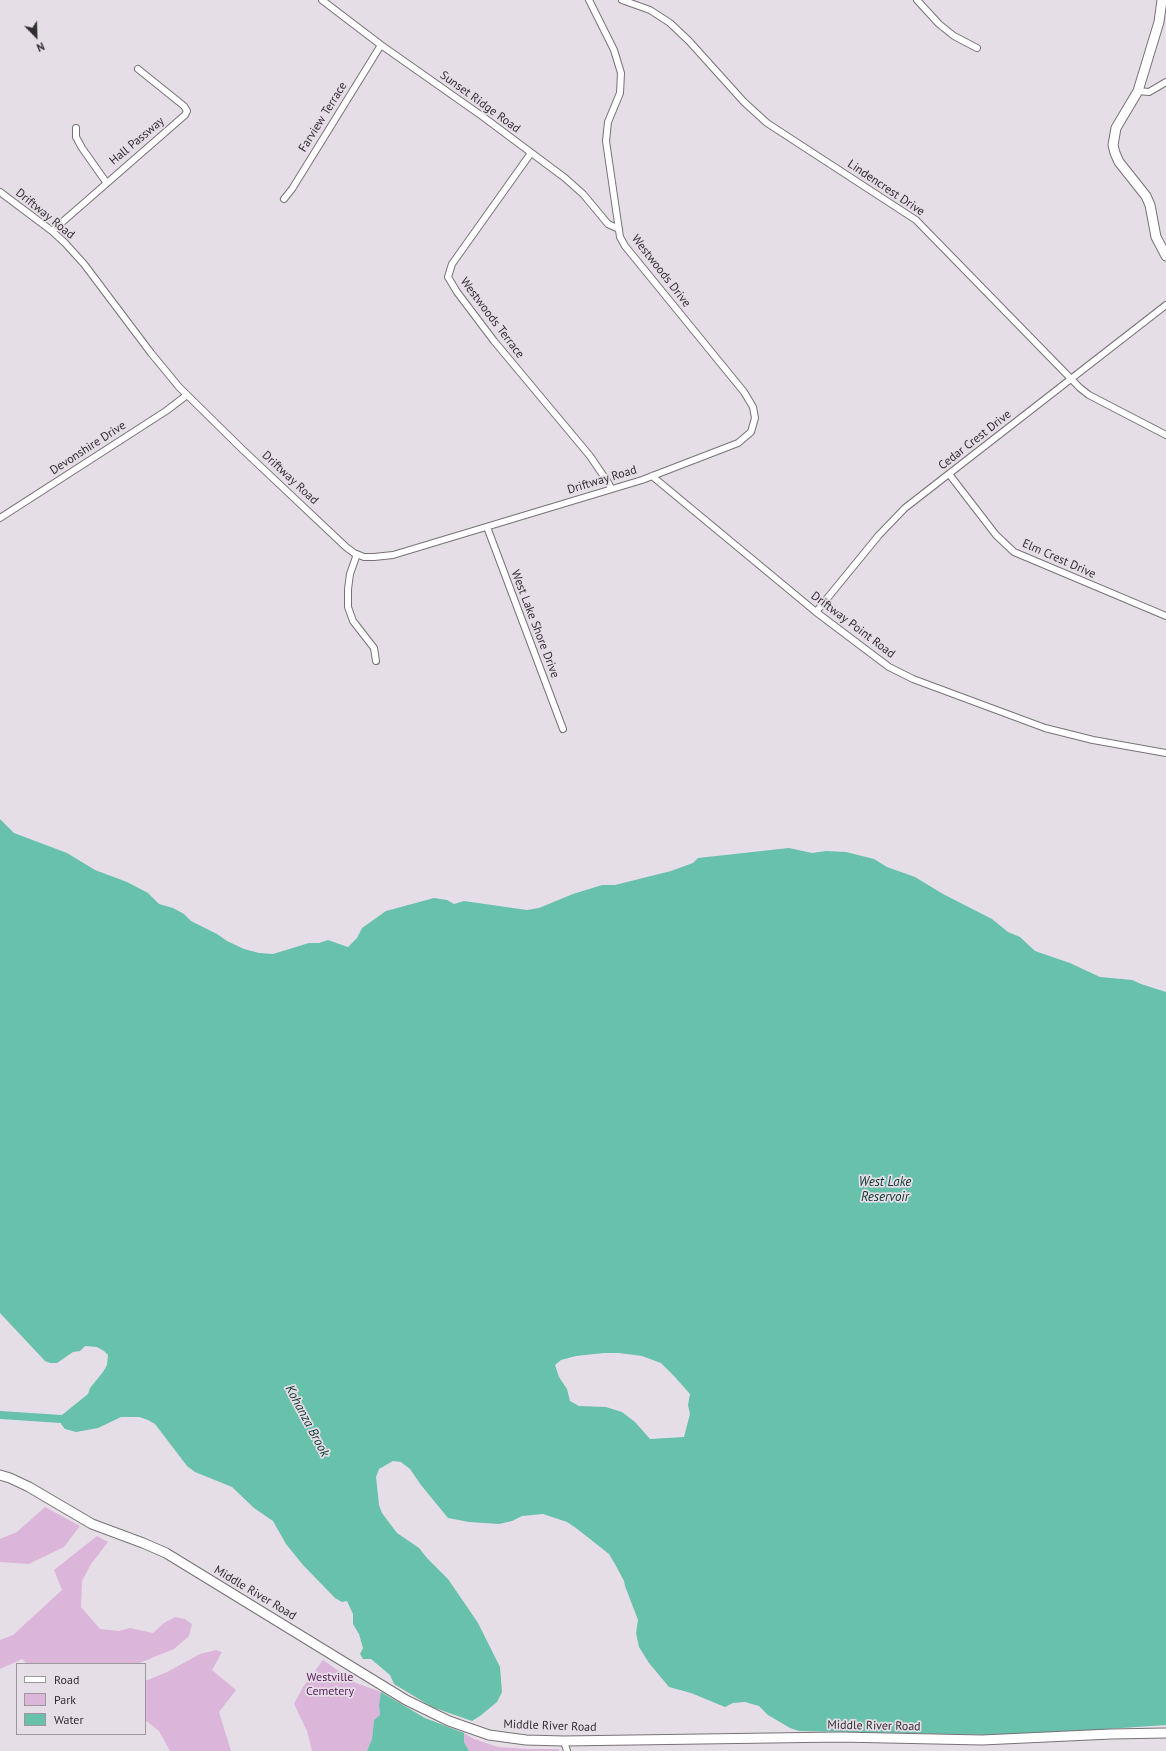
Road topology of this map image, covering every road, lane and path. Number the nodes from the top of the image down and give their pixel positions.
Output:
1 (322, 0) edge
2 (589, 0) edge
3 (622, 0) edge
4 (918, 0) edge
5 (1162, 0) edge
6 (630, 1) edge
7 (380, 45) junction
8 (977, 48) dead end
9 (138, 69) dead end
10 (1166, 82) edge
11 (1138, 91) junction
12 (76, 128) dead end
13 (531, 153) junction
14 (106, 182) junction
15 (0, 192) edge
16 (284, 199) dead end
17 (619, 229) junction
18 (52, 230) junction
19 (1166, 256) edge
20 (1166, 305) edge
21 (1070, 379) junction
22 (188, 395) junction
23 (1166, 435) edge
24 (949, 474) junction
25 (652, 476) junction
26 (611, 489) junction
27 (0, 518) edge
28 (487, 527) junction
29 (357, 554) junction
30 (816, 612) junction
31 (1166, 616) edge
32 (376, 661) dead end
33 (563, 729) dead end
34 (1166, 753) edge
35 (0, 1475) edge
36 (1166, 1733) edge
37 (564, 1740) junction
38 (567, 1751) edge

1 - 7 street, Sunset Ridge Road
2 - 17 street, Westwoods Drive
3 - 6 street, Lindencrest Drive
4 - 8 street
5 - 11 main road
6 - 21 street, Lindencrest Drive
7 - 13 street, Sunset Ridge Road
7 - 16 street, Farview Terrace
9 - 14 street, Hall Passway
10 - 11 street
11 - 19 main road
12 - 14 street
13 - 17 street, Sunset Ridge Road
13 - 26 street, Westwoods Terrace
14 - 18 street, Hall Passway
15 - 18 street, Driftway Road
17 - 25 street, Westwoods Drive
18 - 22 street, Driftway Road
20 - 21 street, Cedar Crest Drive
21 - 23 street, Lindencrest Drive
21 - 24 street, Cedar Crest Drive
22 - 27 street, Devonshire Drive
22 - 29 street, Driftway Road
24 - 30 street, Cedar Crest Drive
24 - 31 street, Elm Crest Drive
25 - 26 street, Driftway Road
25 - 30 street, Driftway Point Road
26 - 28 street, Driftway Road
28 - 29 street, Driftway Road
28 - 33 street, West Lake Shore Drive
29 - 32 street
30 - 34 street, Driftway Point Road
35 - 37 main road, Middle River Road
36 - 37 main road, Middle River Road
37 - 38 street

